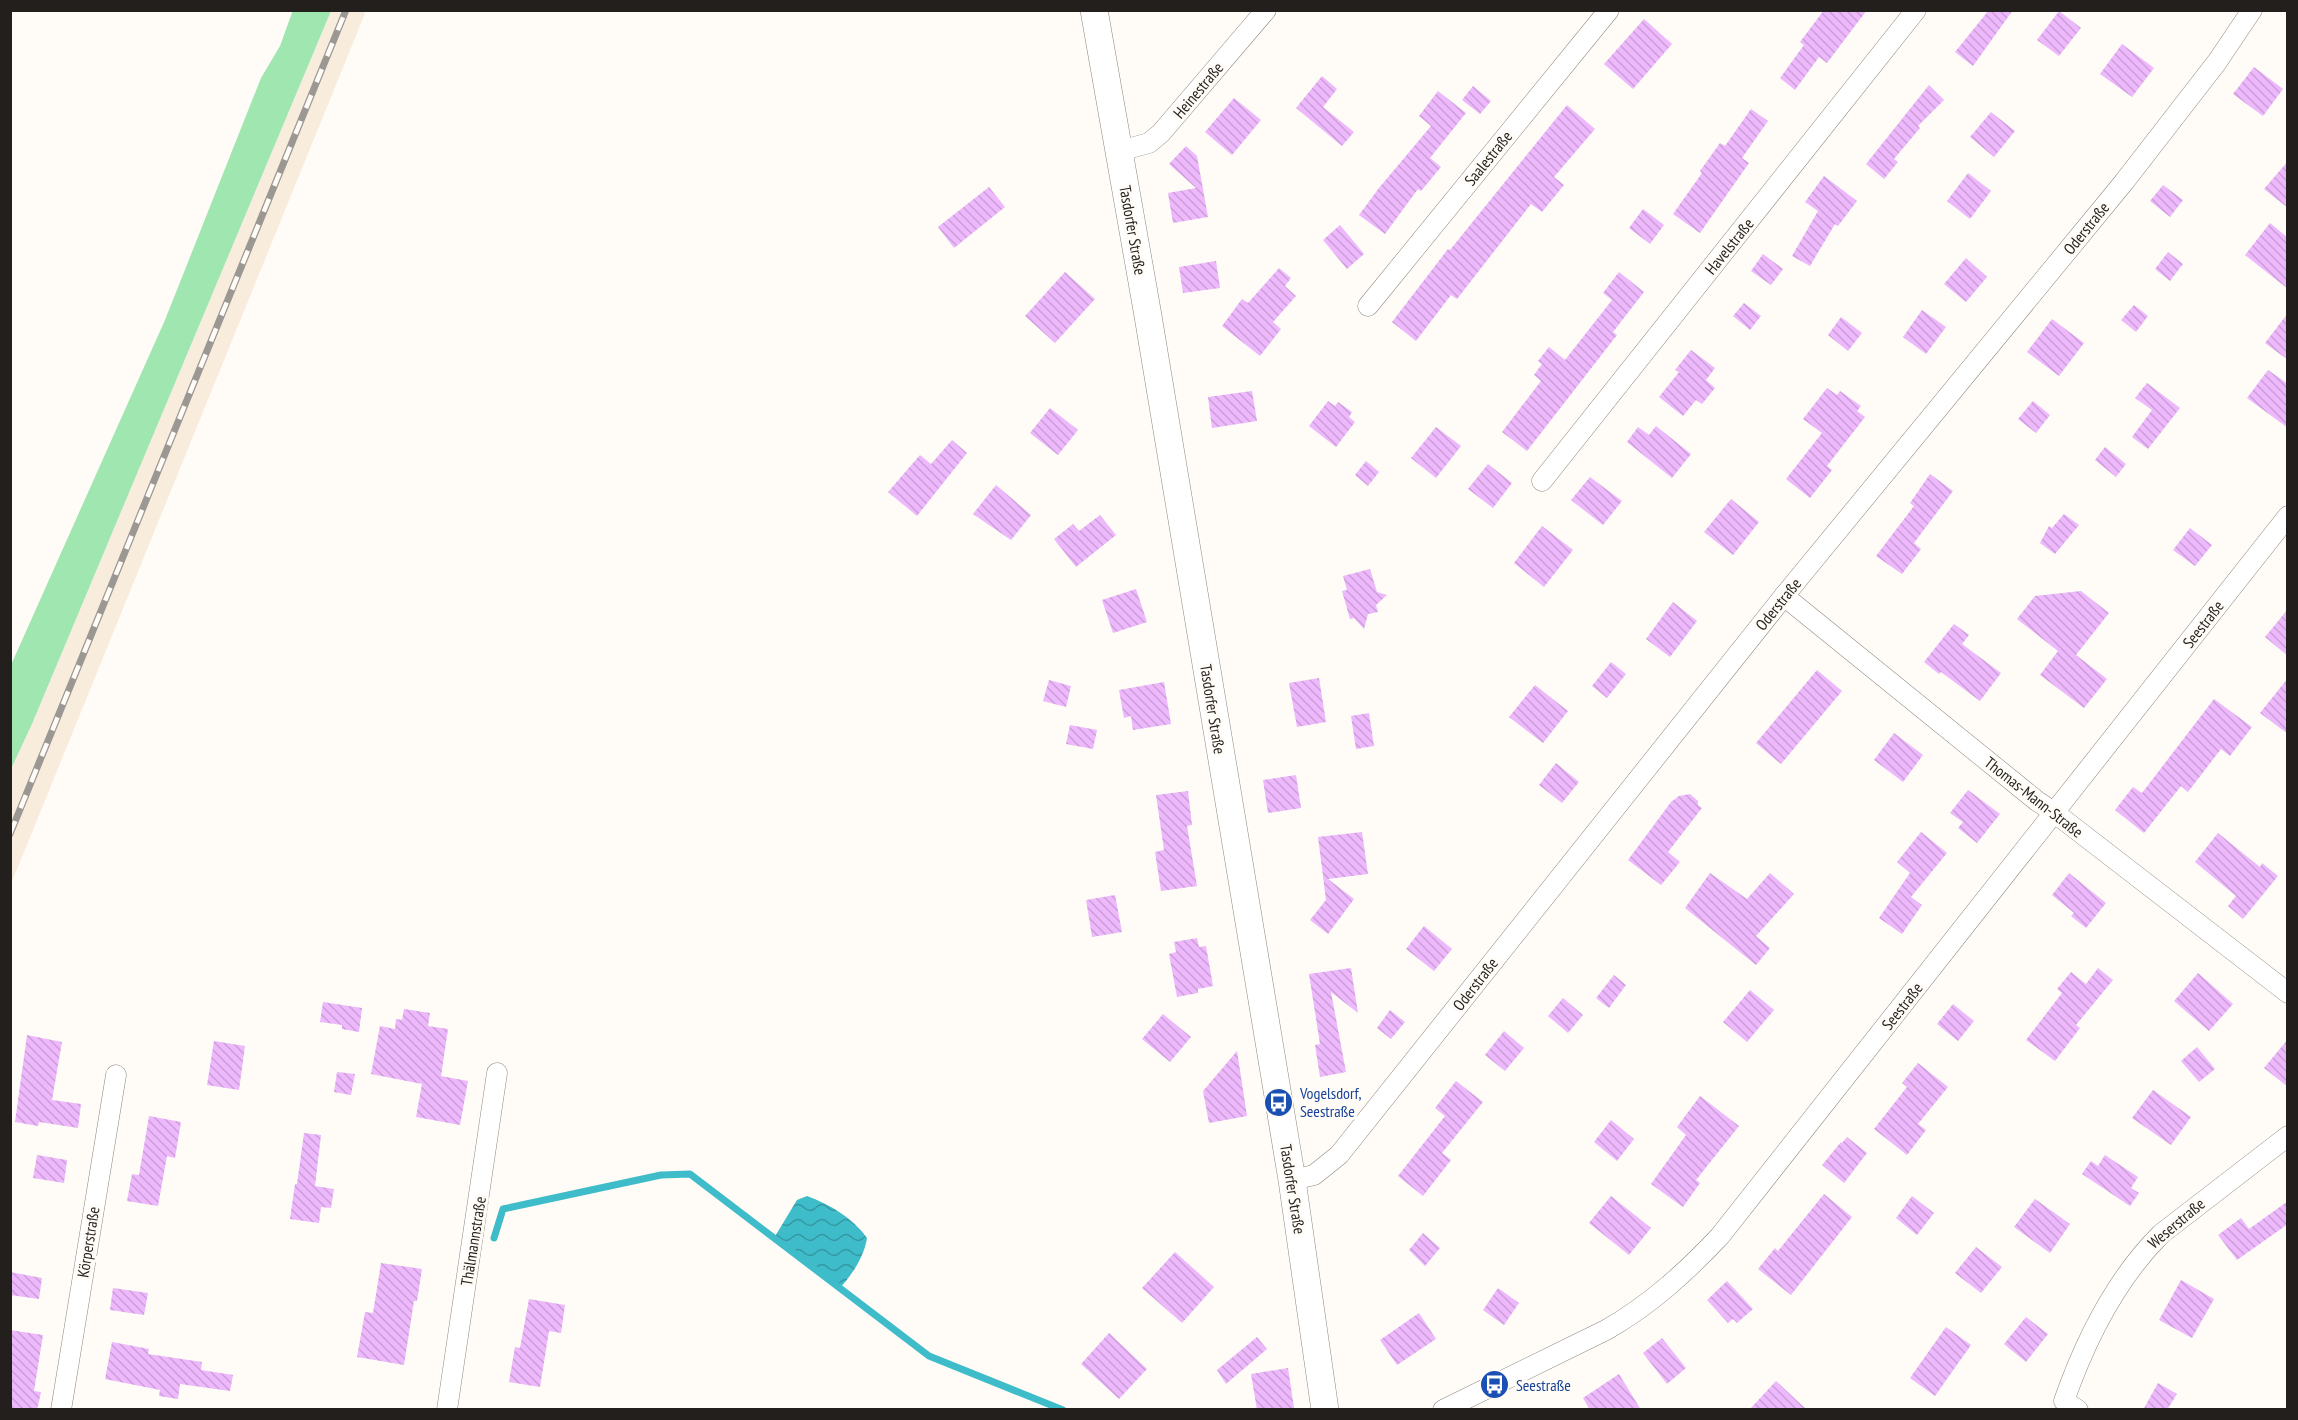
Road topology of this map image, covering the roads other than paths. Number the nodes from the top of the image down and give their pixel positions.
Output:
1 (1094, 10) edge
2 (1266, 10) edge
3 (1609, 10) edge
4 (1916, 10) edge
5 (2252, 10) edge
6 (1119, 151) junction
7 (1368, 306) dead end
8 (1542, 481) dead end
9 (2288, 516) edge
10 (1784, 596) junction
11 (2055, 813) junction
12 (2288, 993) edge
13 (497, 1073) dead end
14 (116, 1075) dead end
15 (2288, 1136) edge
16 (1292, 1180) junction
17 (2071, 1405) edge
18 (61, 1410) edge
19 (447, 1410) edge
20 (1324, 1410) edge
21 (1443, 1410) edge

1 - 6 main road, Tasdorfer Straße
2 - 6 street, Heinestraße
3 - 7 street, Saalestraße
4 - 8 street, Havelstraße
5 - 10 street, Oderstraße
6 - 16 main road, Tasdorfer Straße
9 - 11 street, Seestraße
10 - 11 street, Thomas-Mann-Straße
10 - 16 street, Oderstraße
11 - 12 street, Thomas-Mann-Straße
11 - 21 street, Seestraße
13 - 19 street, Thälmannstraße
14 - 18 street, Körperstraße
15 - 17 street, Weserstraße
16 - 20 main road, Tasdorfer Straße

